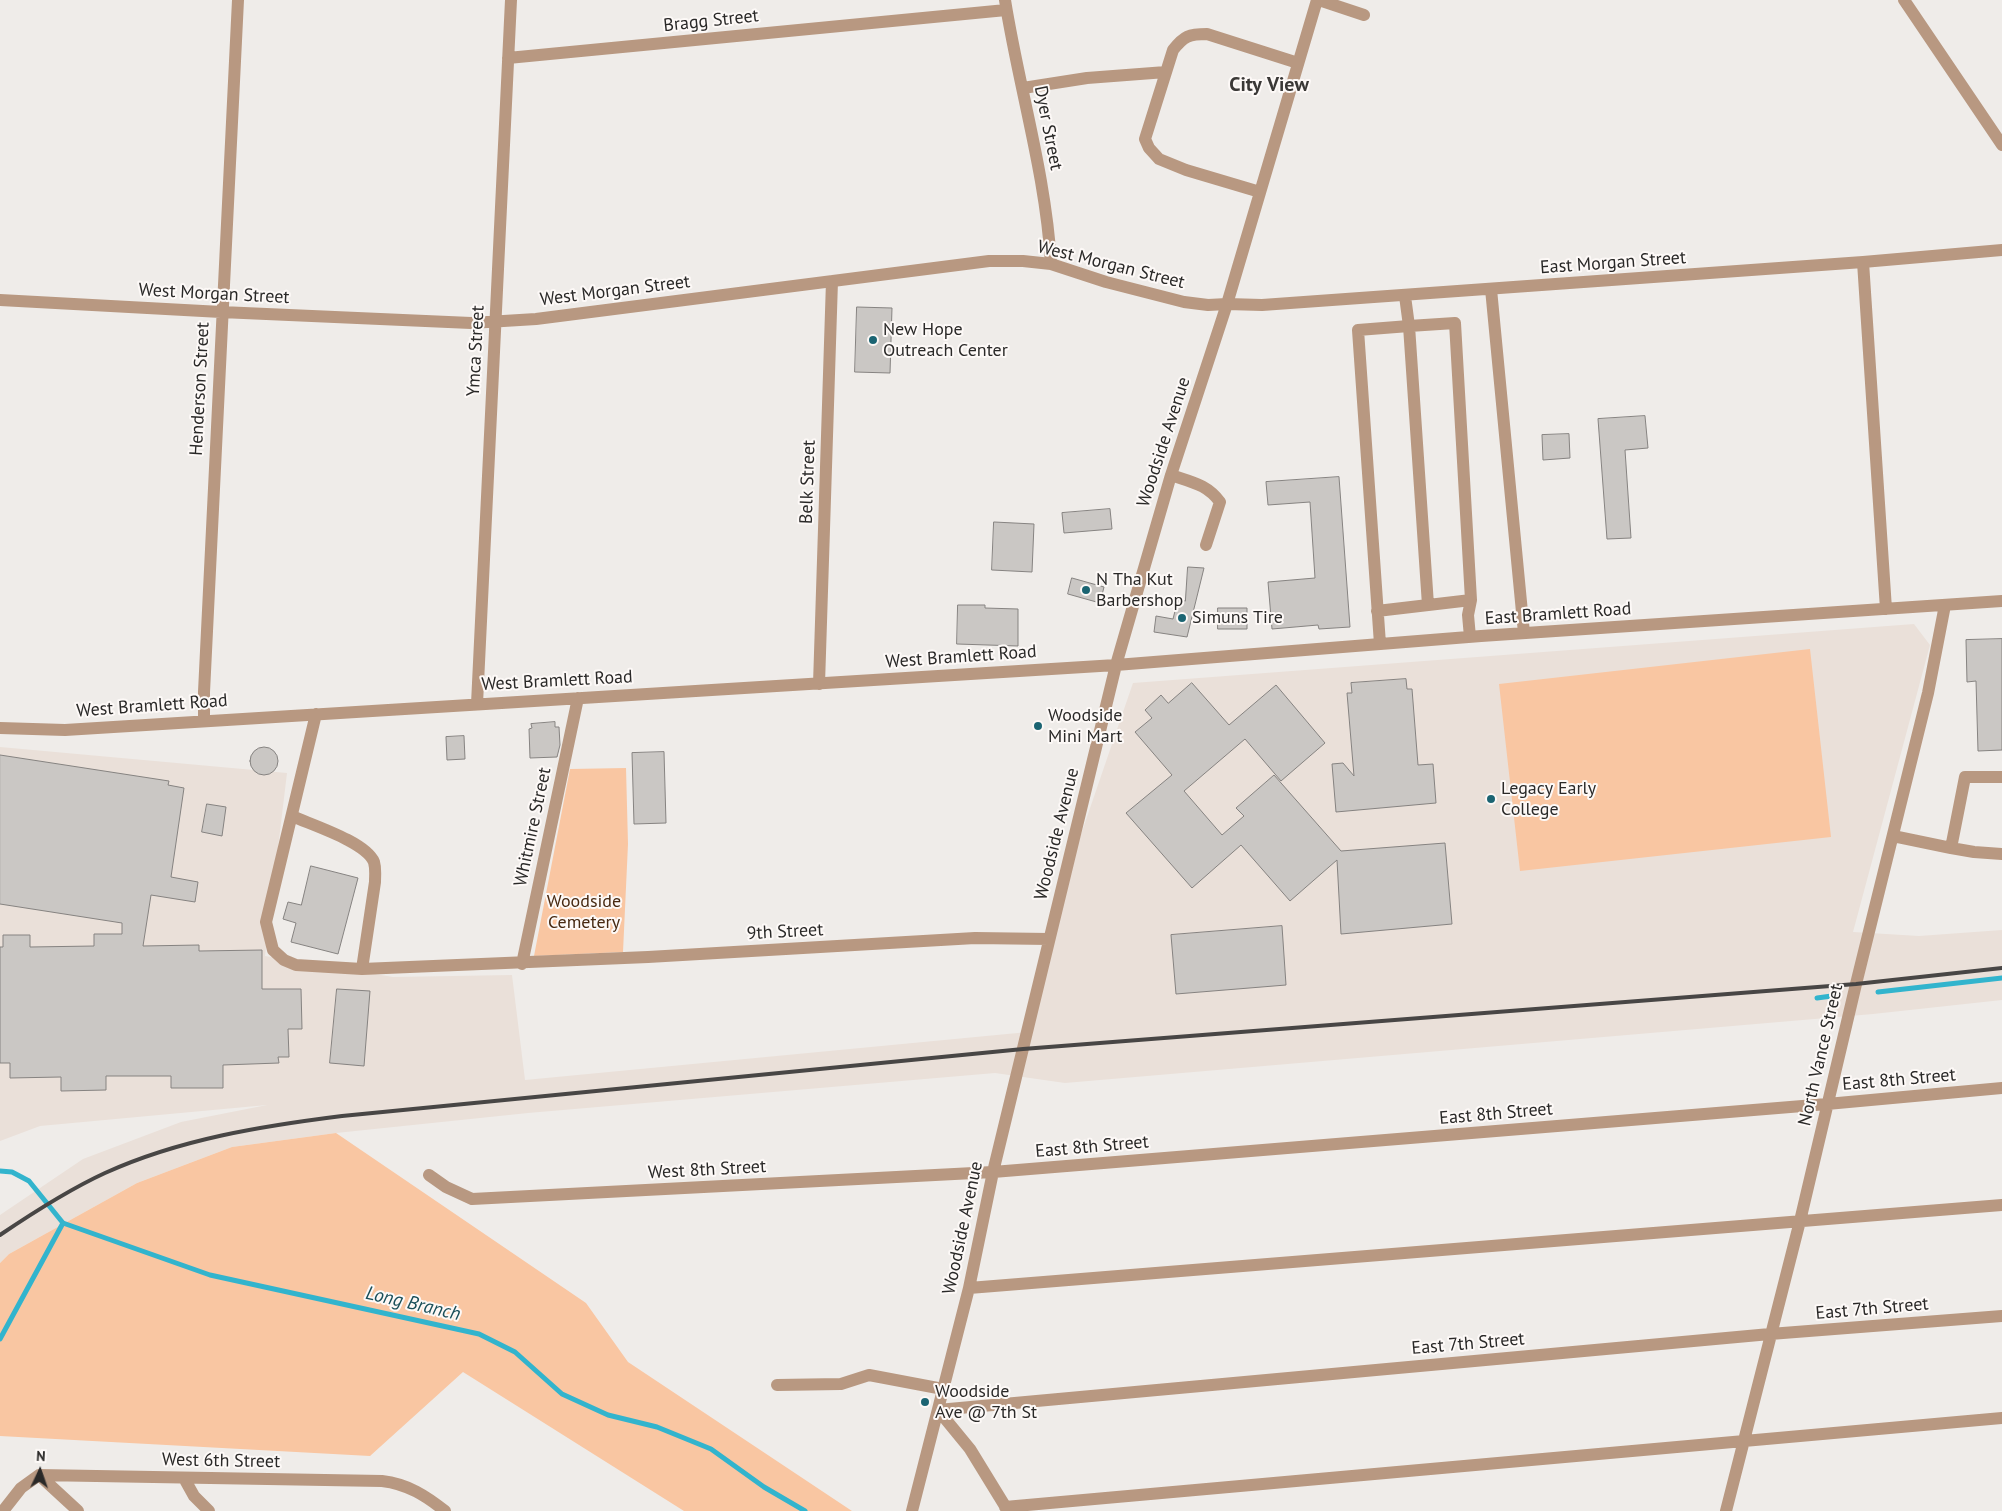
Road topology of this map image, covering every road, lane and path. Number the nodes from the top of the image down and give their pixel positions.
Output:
1 (238, 0) edge
2 (511, 0) edge
3 (1318, 0) edge
4 (1904, 0) edge
5 (1006, 5) edge
6 (1364, 15) dead end
7 (508, 58) junction
8 (1298, 63) junction
9 (1166, 72) junction
10 (1023, 88) junction
11 (2002, 145) edge
12 (1260, 192) junction
13 (2002, 250) edge
14 (1863, 262) junction
15 (1051, 264) junction
16 (832, 281) junction
17 (1491, 289) junction
18 (1405, 296) junction
19 (0, 300) edge
20 (1227, 304) junction
21 (221, 312) junction
22 (495, 321) junction
23 (1409, 326) junction
24 (1171, 475) junction
25 (1206, 545) dead end
26 (1471, 600) junction
27 (2002, 601) edge
28 (1428, 605) junction
29 (1945, 606) junction
30 (1886, 609) junction
31 (1378, 611) junction
32 (1524, 633) junction
33 (1470, 637) junction
34 (1380, 644) junction
35 (1116, 665) junction
36 (819, 684) junction
37 (578, 698) junction
38 (477, 704) junction
39 (316, 714) junction
40 (204, 720) junction
41 (0, 728) edge
42 (2002, 777) edge
43 (292, 816) junction
44 (1893, 836) junction
45 (1951, 848) junction
46 (2002, 854) edge
47 (1049, 939) junction
48 (522, 964) junction
49 (362, 970) junction
50 (2002, 1088) edge
51 (1827, 1104) junction
52 (993, 1172) junction
53 (430, 1175) dead end
54 (2002, 1205) edge
55 (1800, 1221) junction
56 (969, 1288) junction
57 (2002, 1316) edge
58 (1770, 1334) junction
59 (777, 1384) dead end
60 (943, 1389) junction
61 (938, 1410) junction
62 (2002, 1418) edge
63 (1744, 1440) junction
64 (39, 1475) junction
65 (184, 1478) junction
66 (1006, 1509) edge
67 (3, 1511) edge
68 (78, 1511) edge
69 (209, 1511) edge
70 (446, 1511) edge
71 (912, 1511) edge
72 (1726, 1511) edge

1 - 21 street, Henderson Street
2 - 7 street, Ymca Street
3 - 6 street
3 - 8 street, Woodside Avenue
4 - 11 street
5 - 7 street, Bragg Street
5 - 10 street, Dyer Street
7 - 22 street, Ymca Street
8 - 9 street
8 - 12 street, Woodside Avenue
9 - 10 street
9 - 12 street
10 - 15 street, Dyer Street
12 - 20 street, Woodside Avenue
13 - 14 street, East Morgan Street
14 - 17 street, East Morgan Street
14 - 30 street
15 - 16 street, West Morgan Street
15 - 20 street, West Morgan Street
16 - 22 street, West Morgan Street
16 - 36 street, Belk Street
17 - 18 street, East Morgan Street
17 - 32 street
18 - 20 street, East Morgan Street
18 - 23 street
19 - 21 street, West Morgan Street
20 - 24 street, Woodside Avenue
21 - 22 street, West Morgan Street
21 - 40 street, Henderson Street
22 - 38 street, Ymca Street
23 - 26 street
23 - 28 street
23 - 31 street
24 - 25 street
24 - 35 street, Woodside Avenue
26 - 28 street
26 - 33 street
27 - 29 street, East Bramlett Road
28 - 31 street
29 - 30 street, East Bramlett Road
29 - 44 street, North Vance Street
30 - 32 street, East Bramlett Road
31 - 34 street
32 - 33 street, East Bramlett Road
33 - 34 street, East Bramlett Road
34 - 35 street, East Bramlett Road
35 - 36 street, West Bramlett Road
35 - 47 street, Woodside Avenue
36 - 37 street, West Bramlett Road
37 - 38 street, West Bramlett Road
37 - 48 street, Whitmire Street
38 - 39 street, West Bramlett Road
39 - 40 street, West Bramlett Road
39 - 43 street, 9th Street
40 - 41 street, West Bramlett Road
42 - 45 street
43 - 49 street
43 - 49 street, 9th Street
44 - 45 street
44 - 51 street, North Vance Street
45 - 46 street
47 - 48 street, 9th Street
47 - 52 street, Woodside Avenue
48 - 49 street, 9th Street
50 - 51 street, East 8th Street
51 - 52 street, East 8th Street
51 - 55 street, North Vance Street
52 - 53 street, West 8th Street
52 - 56 street, Woodside Avenue
54 - 55 street
55 - 56 street
55 - 58 street, North Vance Street
56 - 60 street, Woodside Avenue
57 - 58 street, East 7th Street
58 - 61 street, East 7th Street
58 - 63 street, North Vance Street
59 - 60 street
60 - 61 street, Woodside Avenue
61 - 66 street
61 - 71 street, Woodside Avenue
62 - 63 street
63 - 66 street
63 - 72 street, North Vance Street
64 - 65 street, West 6th Street
64 - 67 street
64 - 68 street
65 - 69 street
65 - 70 street, West 6th Street

